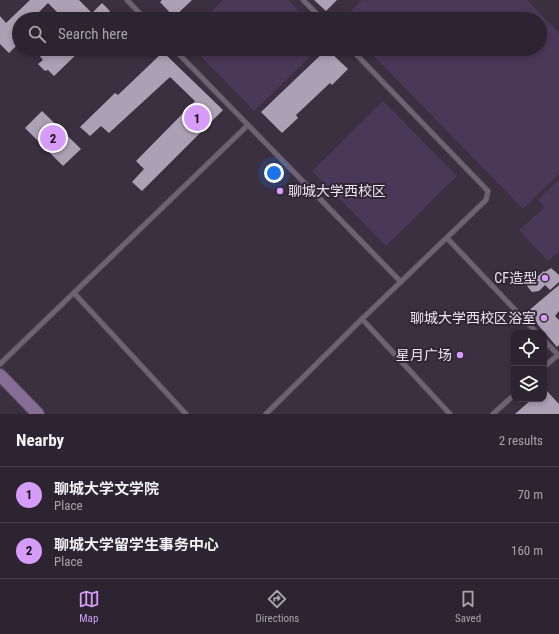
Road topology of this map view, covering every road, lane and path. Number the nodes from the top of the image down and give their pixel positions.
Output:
1 (127, 0) edge
2 (304, 0) edge
3 (138, 12) edge
4 (315, 12) edge
5 (181, 56) edge
6 (358, 56) edge
7 (248, 125) junction
8 (447, 238) junction
9 (401, 282) junction
10 (74, 293) junction
11 (362, 319) junction
12 (534, 330) edge
13 (547, 343) edge
14 (558, 355) edge
15 (0, 364) edge
16 (545, 366) edge
17 (0, 374) edge
18 (511, 398) edge
19 (38, 414) edge
20 (186, 414) edge
21 (266, 414) edge
22 (450, 414) edge
23 (493, 414) edge

1 - 3 lane
2 - 4 lane
5 - 7 lane
6 - 8 lane
7 - 9 lane
7 - 10 lane
8 - 9 lane
8 - 12 lane
9 - 11 lane
10 - 15 lane
10 - 20 lane
11 - 21 lane
11 - 22 lane
13 - 14 lane
14 - 16 lane
17 - 19 street
18 - 23 lane

